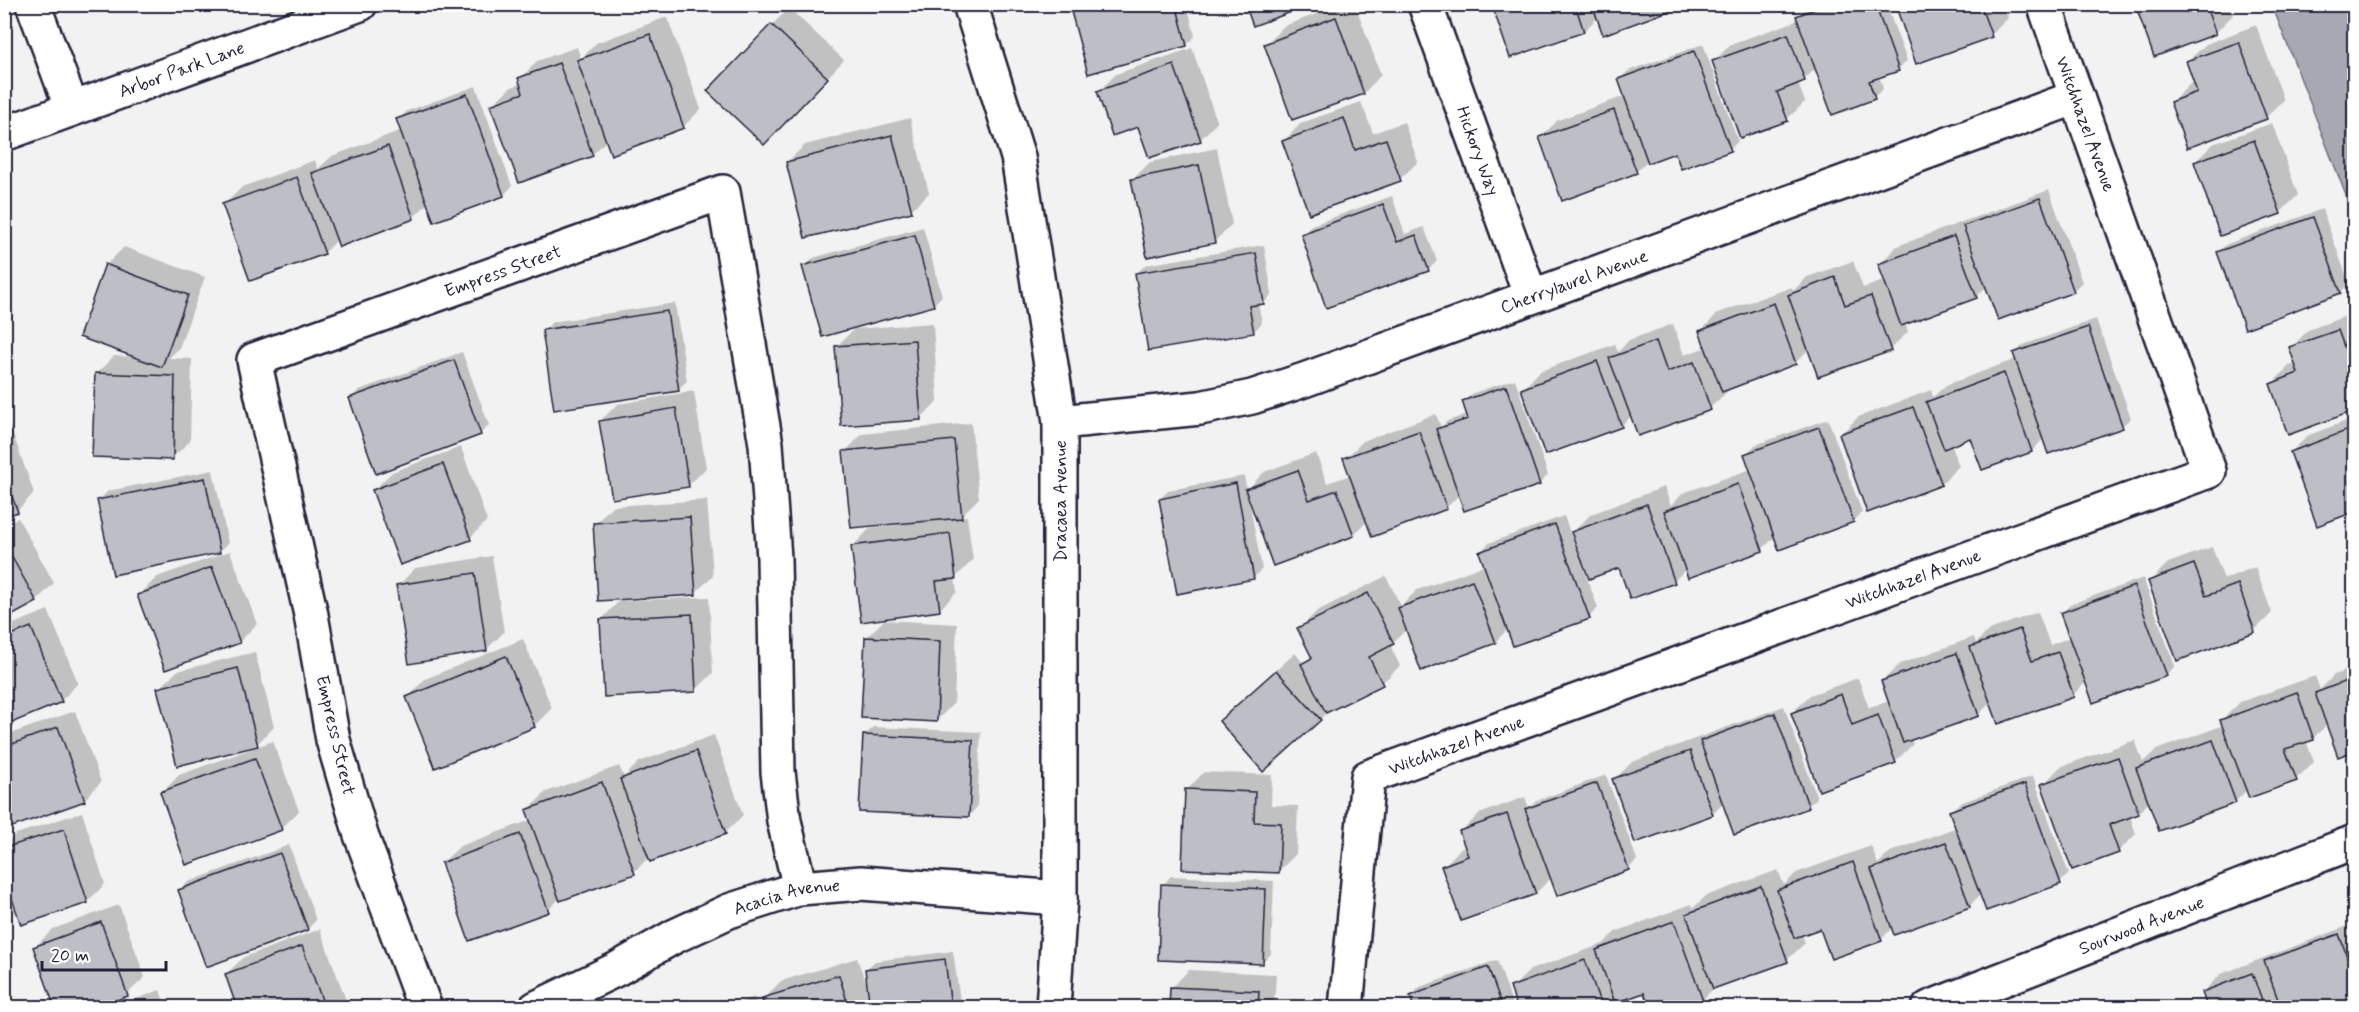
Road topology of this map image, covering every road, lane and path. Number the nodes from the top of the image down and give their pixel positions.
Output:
1 (33, 4) edge
2 (360, 4) edge
3 (970, 4) edge
4 (1425, 4) edge
5 (2044, 4) edge
6 (2077, 97) junction
7 (72, 109) junction
8 (4, 134) edge
9 (1531, 297) junction
10 (1060, 422) junction
11 (2355, 842) edge
12 (800, 888) junction
13 (1060, 898) junction
14 (425, 1008) edge
15 (536, 1008) edge
16 (1053, 1008) edge
17 (1346, 1008) edge
18 (1929, 1008) edge

1 - 7 street
2 - 7 street, Arbor Park Lane
3 - 10 street, Dracaea Avenue
4 - 9 street, Hickory Way
5 - 6 street, Witchhazel Avenue
6 - 9 street, Cherrylaurel Avenue
6 - 17 street, Witchhazel Avenue
7 - 8 street, Arbor Park Lane
9 - 10 street, Cherrylaurel Avenue
10 - 13 street, Dracaea Avenue
11 - 18 street, Sourwood Avenue
12 - 13 street, Acacia Avenue
12 - 14 street, Empress Street
12 - 15 street, Acacia Avenue
13 - 16 street, Dracaea Avenue

